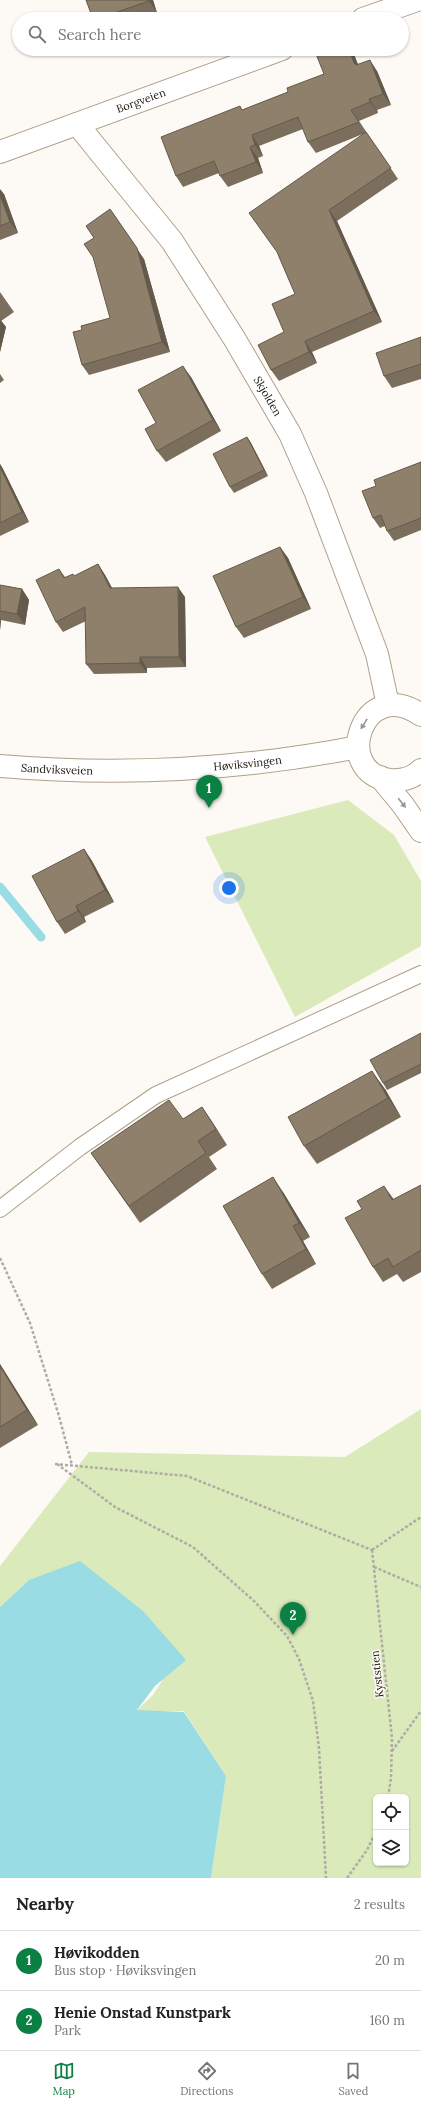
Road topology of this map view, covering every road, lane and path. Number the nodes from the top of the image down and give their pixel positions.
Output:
1 (417, 0) edge
2 (383, 12) edge
3 (263, 56) edge
4 (77, 124) junction
5 (0, 152) edge
6 (388, 705) junction
7 (421, 715) edge
8 (358, 748) junction
9 (0, 766) edge
10 (421, 770) edge
11 (113, 772) joint
12 (380, 777) junction
13 (421, 831) edge
14 (421, 974) edge
15 (0, 1209) edge
16 (0, 1258) edge
17 (72, 1465) junction
18 (421, 1517) edge
19 (372, 1550) junction
20 (374, 1567) junction
21 (421, 1587) edge
22 (421, 1711) edge
23 (392, 1751) junction
24 (388, 1794) edge
25 (373, 1837) edge
26 (326, 1878) edge
27 (347, 1878) edge

1 - 2 street
3 - 4 street, Borgveien
4 - 5 street, Borgveien
4 - 6 street, Skjolden
6 - 7 street
6 -> 8 street
8 - 11 street, Høviksvingen
8 - 12 street
9 - 11 street, Sandviksveien
10 - 12 street
12 -> 13 street
14 - 15 lane
16 - 17 path
17 - 19 path
17 - 26 path
18 - 19 path
19 - 20 path, Kyststien
20 - 21 path
20 - 23 path, Kyststien
22 - 23 path
23 - 24 path, Kyststien
25 - 27 path

